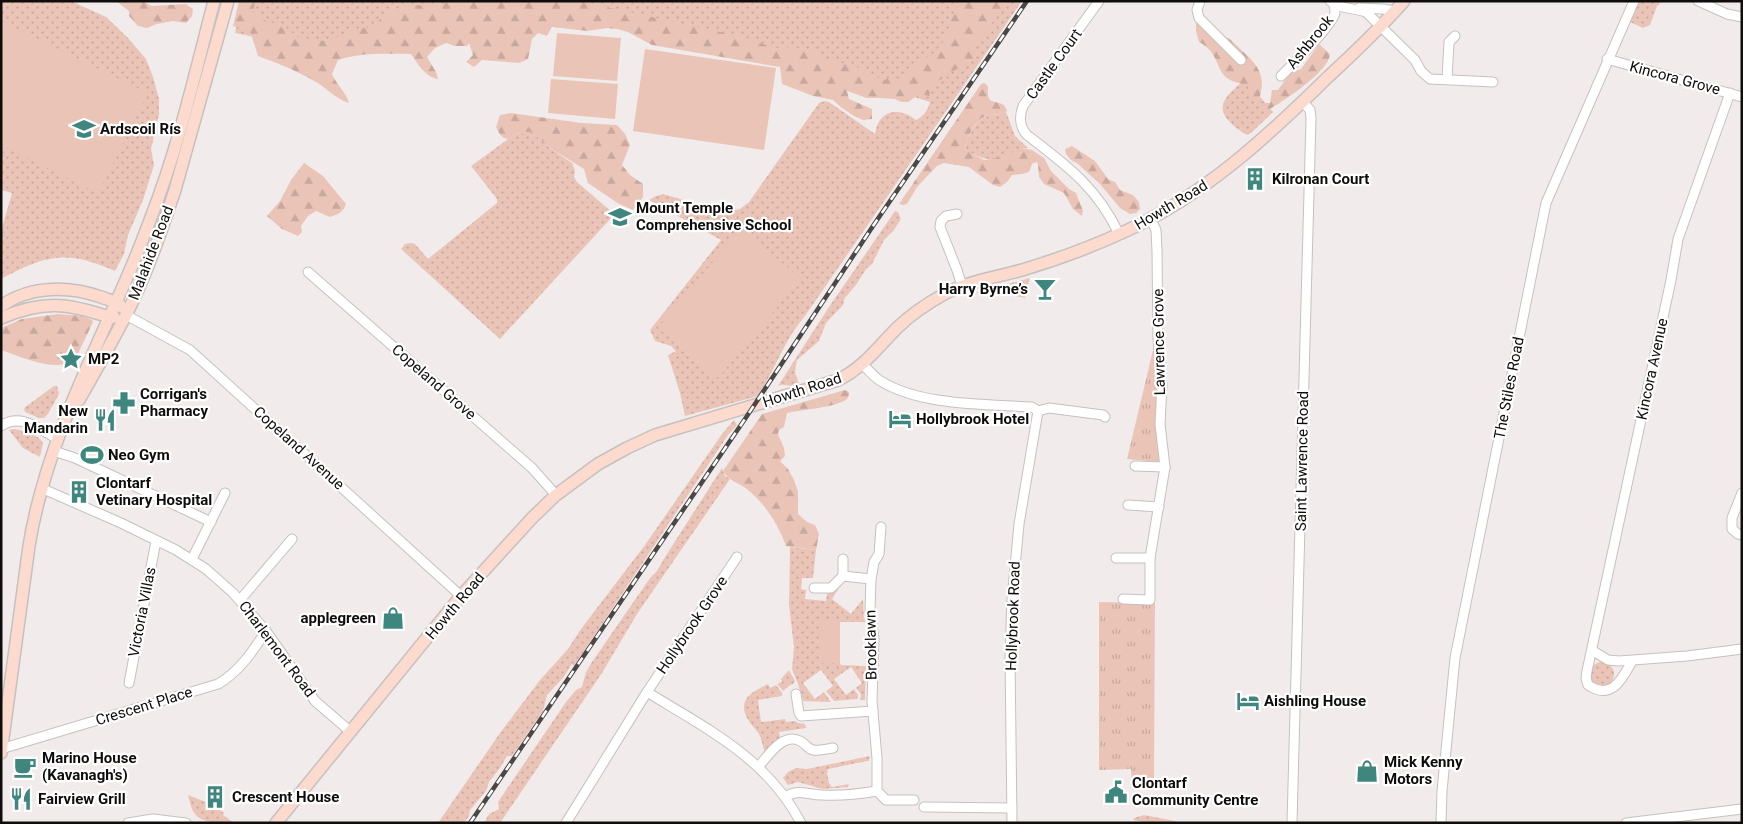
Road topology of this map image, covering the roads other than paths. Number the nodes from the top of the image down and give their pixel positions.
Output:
1 (214, 1) edge
2 (228, 1) edge
3 (1200, 1) edge
4 (1404, 1) edge
5 (1634, 1) edge
6 (1698, 1) edge
7 (1332, 3) edge
8 (1097, 4) edge
9 (1356, 8) junction
10 (1395, 11) junction
11 (1742, 17) edge
12 (1380, 27) junction
13 (1454, 36) dead end
14 (199, 59) junction
15 (1607, 59) junction
16 (1241, 60) dead end
17 (212, 62) junction
18 (1281, 76) dead end
19 (1447, 79) junction
20 (1493, 82) dead end
21 (1730, 93) junction
22 (1742, 97) edge
23 (1303, 102) junction
24 (152, 214) junction
25 (957, 214) dead end
26 (1150, 218) junction
27 (165, 220) junction
28 (1119, 234) junction
29 (308, 272) dead end
30 (962, 286) junction
31 (56, 289) junction
32 (116, 302) junction
33 (58, 305) junction
34 (1, 306) edge
35 (126, 315) junction
36 (109, 317) junction
37 (1, 318) edge
38 (862, 364) junction
39 (1038, 411) junction
40 (1105, 417) dead end
41 (1, 426) edge
42 (60, 436) junction
43 (54, 451) junction
44 (1135, 466) dead end
45 (1165, 467) junction
46 (41, 488) junction
47 (225, 493) dead end
48 (1742, 493) edge
49 (556, 495) junction
50 (1128, 505) dead end
51 (1159, 507) junction
52 (211, 522) junction
53 (882, 527) dead end
54 (1742, 535) edge
55 (292, 539) dead end
56 (156, 541) junction
57 (738, 557) dead end
58 (192, 558) junction
59 (1116, 558) dead end
60 (1150, 558) junction
61 (844, 559) dead end
62 (842, 576) junction
63 (870, 579) junction
64 (814, 588) dead end
65 (461, 596) junction
66 (240, 600) junction
67 (1123, 600) dead end
68 (266, 631) junction
69 (1742, 649) edge
70 (1593, 651) junction
71 (1632, 661) junction
72 (129, 683) dead end
73 (647, 692) junction
74 (796, 694) dead end
75 (873, 711) junction
76 (351, 732) junction
77 (833, 748) dead end
78 (2, 749) edge
79 (1, 753) edge
80 (758, 766) junction
81 (877, 791) junction
82 (785, 798) junction
83 (914, 800) dead end
84 (924, 807) dead end
85 (1012, 808) junction
86 (1742, 809) edge
87 (1713, 813) junction
88 (800, 820) edge
89 (128, 823) edge
90 (186, 823) edge
91 (276, 823) edge
92 (566, 823) edge
93 (1012, 823) edge
94 (1292, 823) edge
95 (1441, 823) edge
96 (1626, 823) edge
97 (1713, 823) edge

1 - 14 main road, Malahide Road
2 - 17 main road, Malahide Road
3 - 16 street
4 - 10 main road, Howth Road
5 - 15 street, The Stiles Road
6 - 11 street
7 - 9 street, Ashbrook
7 - 18 street, Ashbrook
8 - 28 street, Castle Court
9 - 10 street, Ashbrook
9 - 12 street, Ashbrook
10 - 12 main road, Howth Road
12 - 19 street, Ashbrook
12 - 23 main road, Howth Road
13 - 19 street
14 - 17 main road
14 - 24 main road, Malahide Road
15 - 21 street, Kincora Grove
15 - 95 street, The Stiles Road
17 - 27 main road, Malahide Road
19 - 20 street, Ashbrook
21 - 22 street, Kincora Grove
21 - 70 street, Kincora Avenue
23 - 26 main road, Howth Road
23 - 94 street, Saint Lawrence Road
24 - 27 main road
24 - 32 main road, Malahide Road
25 - 30 street
26 - 28 main road, Howth Road
26 - 45 street, Lawrence Grove
27 - 35 main road, Malahide Road
28 - 30 main road, Howth Road
29 - 49 street, Copeland Grove
30 - 38 main road, Howth Road
31 - 32 main road
31 - 33 main road
31 - 34 main road
32 - 35 main road
32 - 36 main road, Malahide Road
33 - 36 main road
33 - 37 main road
35 - 36 main road
35 - 42 main road, Malahide Road
35 - 65 street, Copeland Avenue
36 - 42 main road, Malahide Road
38 - 39 street
38 - 49 main road, Howth Road
39 - 40 street
39 - 85 street, Hollybrook Road
41 - 42 street
42 - 43 main road, Malahide Road
43 - 46 main road, Malahide Road
43 - 52 street
44 - 45 street
45 - 51 street, Lawrence Grove
46 - 56 street, Charlemont Road
46 - 78 main road, Malahide Road
47 - 52 street
48 - 54 street
49 - 65 main road, Howth Road
50 - 51 street
51 - 60 street, Lawrence Grove
52 - 58 street
53 - 63 street, Brooklawn
55 - 66 street
56 - 58 street, Charlemont Road
56 - 72 street, Victoria Villas
57 - 73 street, Hollybrook Grove
58 - 66 street, Charlemont Road
59 - 60 street
60 - 67 street, Lawrence Grove
61 - 62 street
62 - 63 street
62 - 64 street
63 - 75 street, Brooklawn
65 - 76 main road, Howth Road
66 - 68 street, Charlemont Road
68 - 76 street, Charlemont Road
68 - 78 street, Crescent Place
69 - 71 street
70 - 71 street
70 - 71 street, Kincora Avenue
73 - 80 street
73 - 92 street, Hollybrook Grove
74 - 75 street
75 - 81 street, Brooklawn
76 - 91 main road, Howth Road
77 - 80 street
78 - 79 main road, Malahide Road
80 - 82 street
81 - 82 street
81 - 83 street
82 - 88 street
84 - 85 street
85 - 93 street, Hollybrook Road
86 - 87 street
87 - 96 street
87 - 97 street
89 - 90 street

